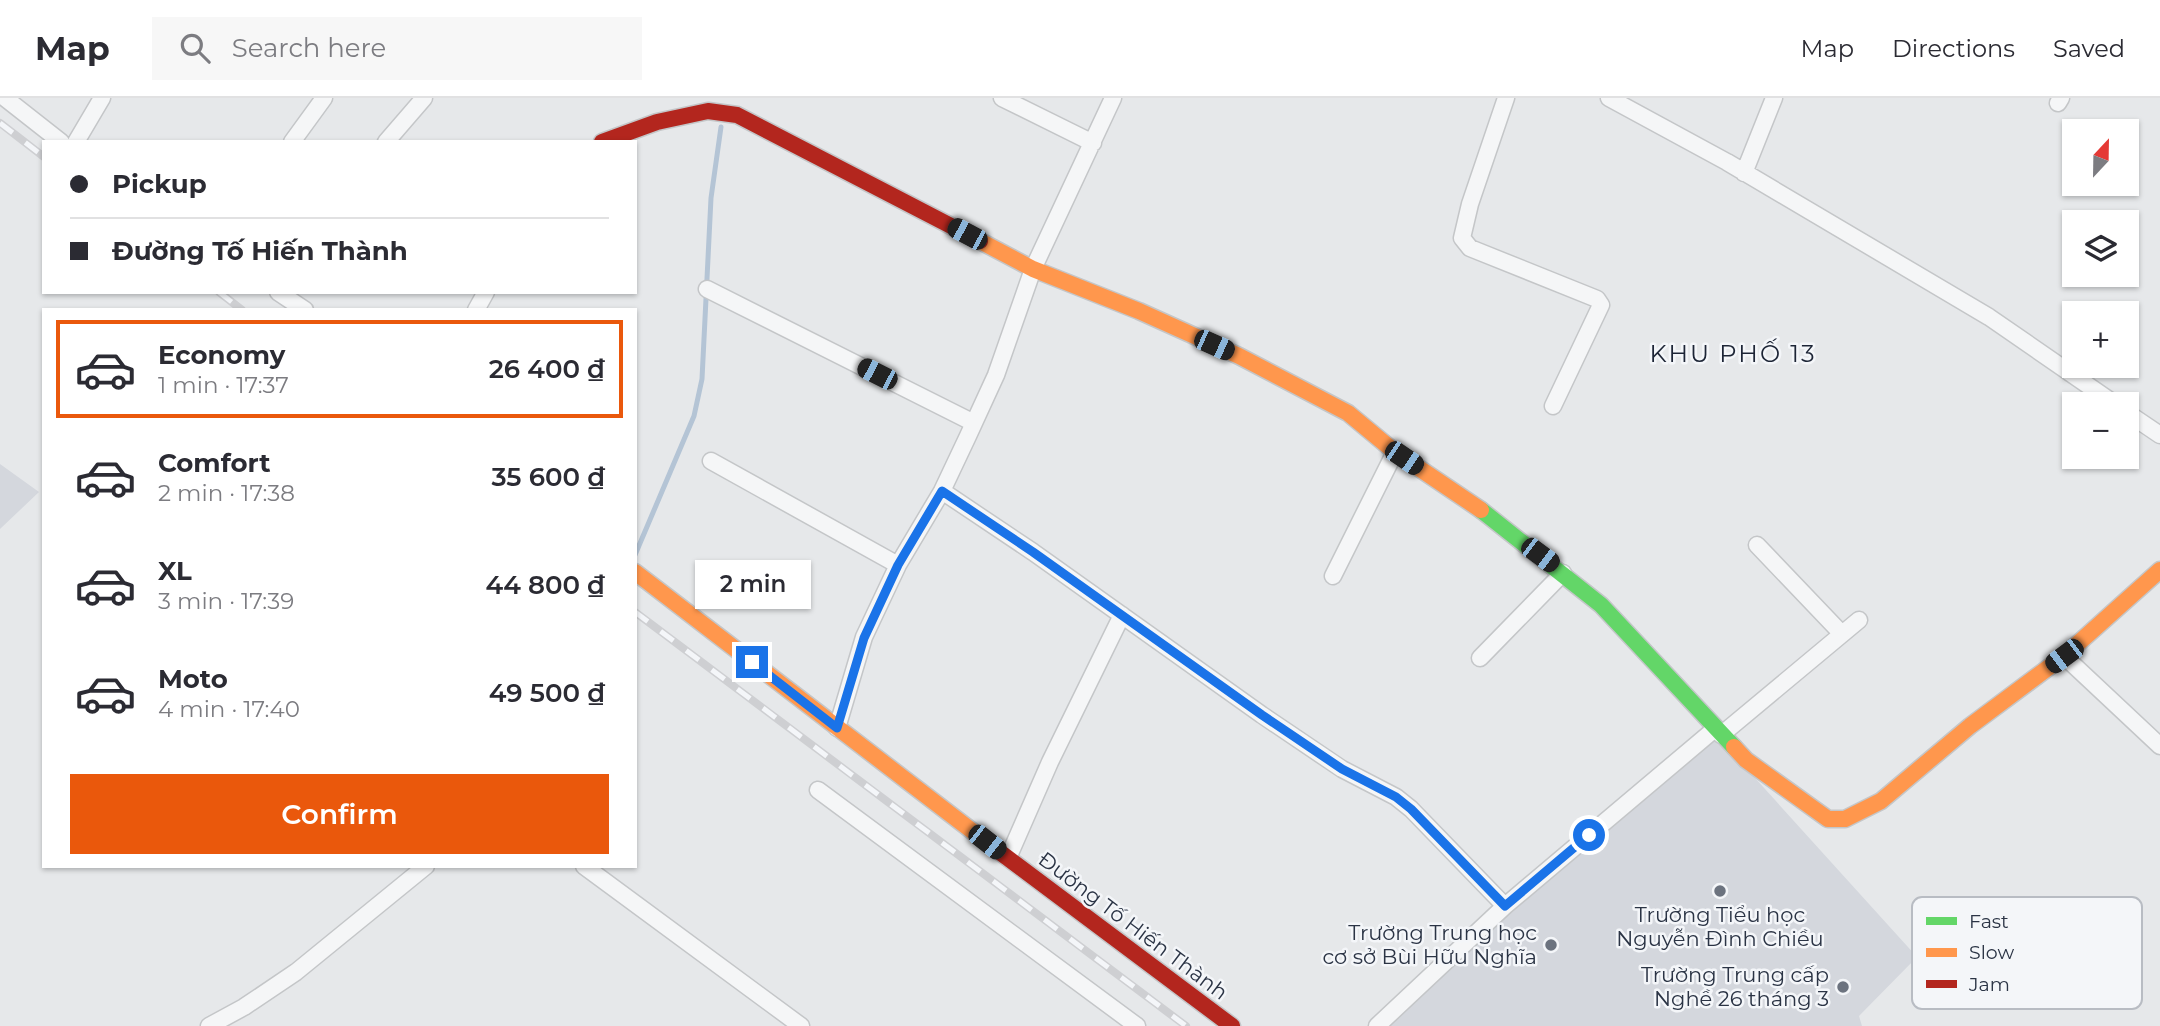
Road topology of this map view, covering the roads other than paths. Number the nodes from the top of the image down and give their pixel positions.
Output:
1 (5, 98) edge
2 (102, 98) edge
3 (324, 98) edge
4 (424, 98) edge
5 (1002, 98) edge
6 (1113, 98) edge
7 (1506, 98) edge
8 (1609, 98) edge
9 (1774, 98) edge
10 (58, 140) edge
11 (77, 140) edge
12 (293, 140) edge
13 (388, 140) edge
14 (608, 140) edge
15 (1093, 143) junction
16 (1745, 173) junction
17 (1032, 269) junction
18 (707, 289) dead end
19 (281, 294) edge
20 (302, 308) edge
21 (2098, 392) edge
22 (1553, 406) dead end
23 (2139, 421) edge
24 (974, 423) junction
25 (2160, 435) edge
26 (1395, 452) junction
27 (711, 461) dead end
28 (942, 491) junction
29 (1756, 545) dead end
30 (898, 565) junction
31 (2160, 570) edge
32 (1563, 573) junction
33 (639, 575) edge
34 (1333, 576) dead end
35 (1122, 615) junction
36 (1859, 620) dead end
37 (1842, 634) junction
38 (2064, 656) junction
39 (1480, 658) dead end
40 (837, 728) junction
41 (1719, 732) junction
42 (2160, 746) edge
43 (818, 790) dead end
44 (1008, 858) junction
45 (424, 868) edge
46 (587, 868) edge
47 (1505, 906) junction
48 (209, 1026) edge
49 (802, 1026) edge
50 (1138, 1026) edge
51 (1232, 1026) edge
52 (1377, 1026) edge

1 - 10 street
2 - 11 street
3 - 12 street
4 - 13 street
5 - 15 street
6 - 15 street
7 - 22 street
8 - 16 street
9 - 16 street
14 - 17 street
15 - 17 street
16 - 21 street
17 - 24 street
17 - 26 street
18 - 24 street
19 - 20 street
23 - 25 street
24 - 28 street
26 - 32 street
26 - 34 street
27 - 30 street
28 - 30 street
28 - 35 street
29 - 37 street
30 - 40 street
31 - 38 street
32 - 39 street
32 - 41 street
33 - 40 street, Đường Tố Hiến Thành
35 - 44 street
35 - 47 street
36 - 37 street
37 - 41 street
38 - 41 street
38 - 42 street
40 - 44 street, Đường Tố Hiến Thành
41 - 47 street
43 - 50 street
44 - 51 street, Đường Tố Hiến Thành
45 - 48 street
46 - 49 street
47 - 52 street

